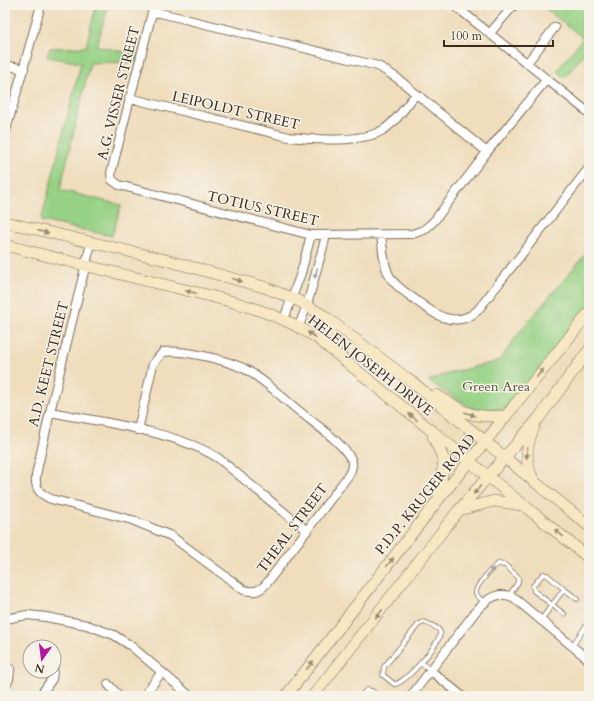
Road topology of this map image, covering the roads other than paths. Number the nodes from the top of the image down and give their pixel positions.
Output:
1 (41, 5) edge
2 (454, 5) edge
3 (514, 5) edge
4 (153, 8) edge
5 (555, 27) dead end
6 (490, 33) junction
7 (527, 63) junction
8 (5, 65) edge
9 (24, 69) junction
10 (547, 79) junction
11 (416, 94) junction
12 (129, 98) junction
13 (589, 113) edge
14 (5, 134) edge
15 (487, 152) junction
16 (589, 168) edge
17 (118, 185) joint
18 (5, 222) edge
19 (310, 235) junction
20 (381, 235) junction
21 (326, 236) junction
22 (91, 243) junction
23 (5, 245) edge
24 (86, 266) junction
25 (292, 298) junction
26 (307, 305) junction
27 (589, 313) edge
28 (284, 319) junction
29 (299, 326) junction
30 (589, 350) edge
31 (412, 382) junction
32 (50, 412) junction
33 (506, 416) junction
34 (538, 419) junction
35 (138, 430) junction
36 (429, 430) junction
37 (485, 443) junction
38 (504, 458) junction
39 (469, 461) junction
40 (488, 477) junction
41 (537, 486) junction
42 (438, 500) junction
43 (525, 506) junction
44 (459, 510) junction
45 (589, 526) edge
46 (307, 531) junction
47 (589, 558) edge
48 (244, 590) joint
49 (564, 590) junction
50 (509, 596) junction
51 (577, 599) dead end
52 (484, 602) junction
53 (552, 605) junction
54 (564, 614) dead end
55 (5, 619) edge
56 (541, 620) junction
57 (589, 622) edge
58 (572, 646) junction
59 (589, 660) edge
60 (421, 662) junction
61 (10, 670) dead end
62 (431, 671) junction
63 (161, 673) junction
64 (52, 679) edge
65 (108, 684) dead end
66 (5, 686) edge
67 (40, 696) edge
68 (119, 696) edge
69 (144, 696) edge
70 (190, 696) edge
71 (286, 696) edge
72 (313, 696) edge
73 (360, 696) edge
74 (378, 696) edge
75 (411, 696) edge
76 (462, 696) edge

1 - 9 street
2 - 6 street
3 - 6 street
4 - 11 street
4 - 12 street, A.G. VISSER STREET
5 - 7 street
6 - 7 street
7 - 10 street
8 - 9 street
9 - 14 street
10 - 13 street
10 - 15 street, TOTIUS STREET
11 - 12 street, LEIPOLDT STREET
11 - 15 street
12 - 17 street, A.G. VISSER STREET
15 - 20 street, TOTIUS STREET
16 - 20 street
17 - 19 street, TOTIUS STREET
18 -> 22 street, HELEN JOSEPH DRIVE
19 - 21 street, TOTIUS STREET
19 - 25 street
20 - 21 street, TOTIUS STREET
21 -> 26 street
22 - 24 street, A.D. KEET STREET
22 -> 25 street, HELEN JOSEPH DRIVE
23 - 24 street, HELEN JOSEPH DRIVE
28 -> 24 street, HELEN JOSEPH DRIVE
24 - 32 street, A.D. KEET STREET
25 - 26 street, HELEN JOSEPH DRIVE
25 - 28 street
26 - 29 street
26 - 31 street, HELEN JOSEPH DRIVE
33 -> 27 street, P.D.P. KRUGER ROAD
28 - 29 street, HELEN JOSEPH DRIVE
36 -> 29 street, HELEN JOSEPH DRIVE
30 - 34 street
31 -> 33 street
31 - 37 street, HELEN JOSEPH DRIVE
32 - 35 street
32 - 48 street, A.D. KEET STREET
33 - 37 street, P.D.P. KRUGER ROAD
34 - 38 street
34 -> 41 street
35 - 46 street
35 - 46 street, THEAL STREET
36 - 39 street, HELEN JOSEPH DRIVE
36 - 42 street
37 - 38 street, HELEN JOSEPH DRIVE
37 - 39 street, P.D.P. KRUGER ROAD
38 - 40 street
38 - 41 street, HELEN JOSEPH DRIVE
39 - 40 street, HELEN JOSEPH DRIVE
39 - 42 street, P.D.P. KRUGER ROAD
40 - 43 street, HELEN JOSEPH DRIVE
40 -> 44 street
41 - 45 street, HELEN JOSEPH DRIVE
71 -> 42 street, P.D.P. KRUGER ROAD
43 - 44 street
47 -> 43 street, HELEN JOSEPH DRIVE
44 -> 72 street
46 - 48 street, THEAL STREET
49 - 51 lane
49 - 53 lane
49 - 53 lane
50 - 52 street
52 -> 50 lane
50 - 56 street
52 - 62 street
53 - 54 lane
53 - 56 lane
55 - 63 street
56 - 58 street
57 - 58 lane
58 - 59 street
60 - 60 lane
60 - 62 lane
61 - 66 street
62 - 75 street
62 - 76 street
63 - 69 street
63 - 70 street
64 - 67 street
65 - 68 street
73 - 74 lane

